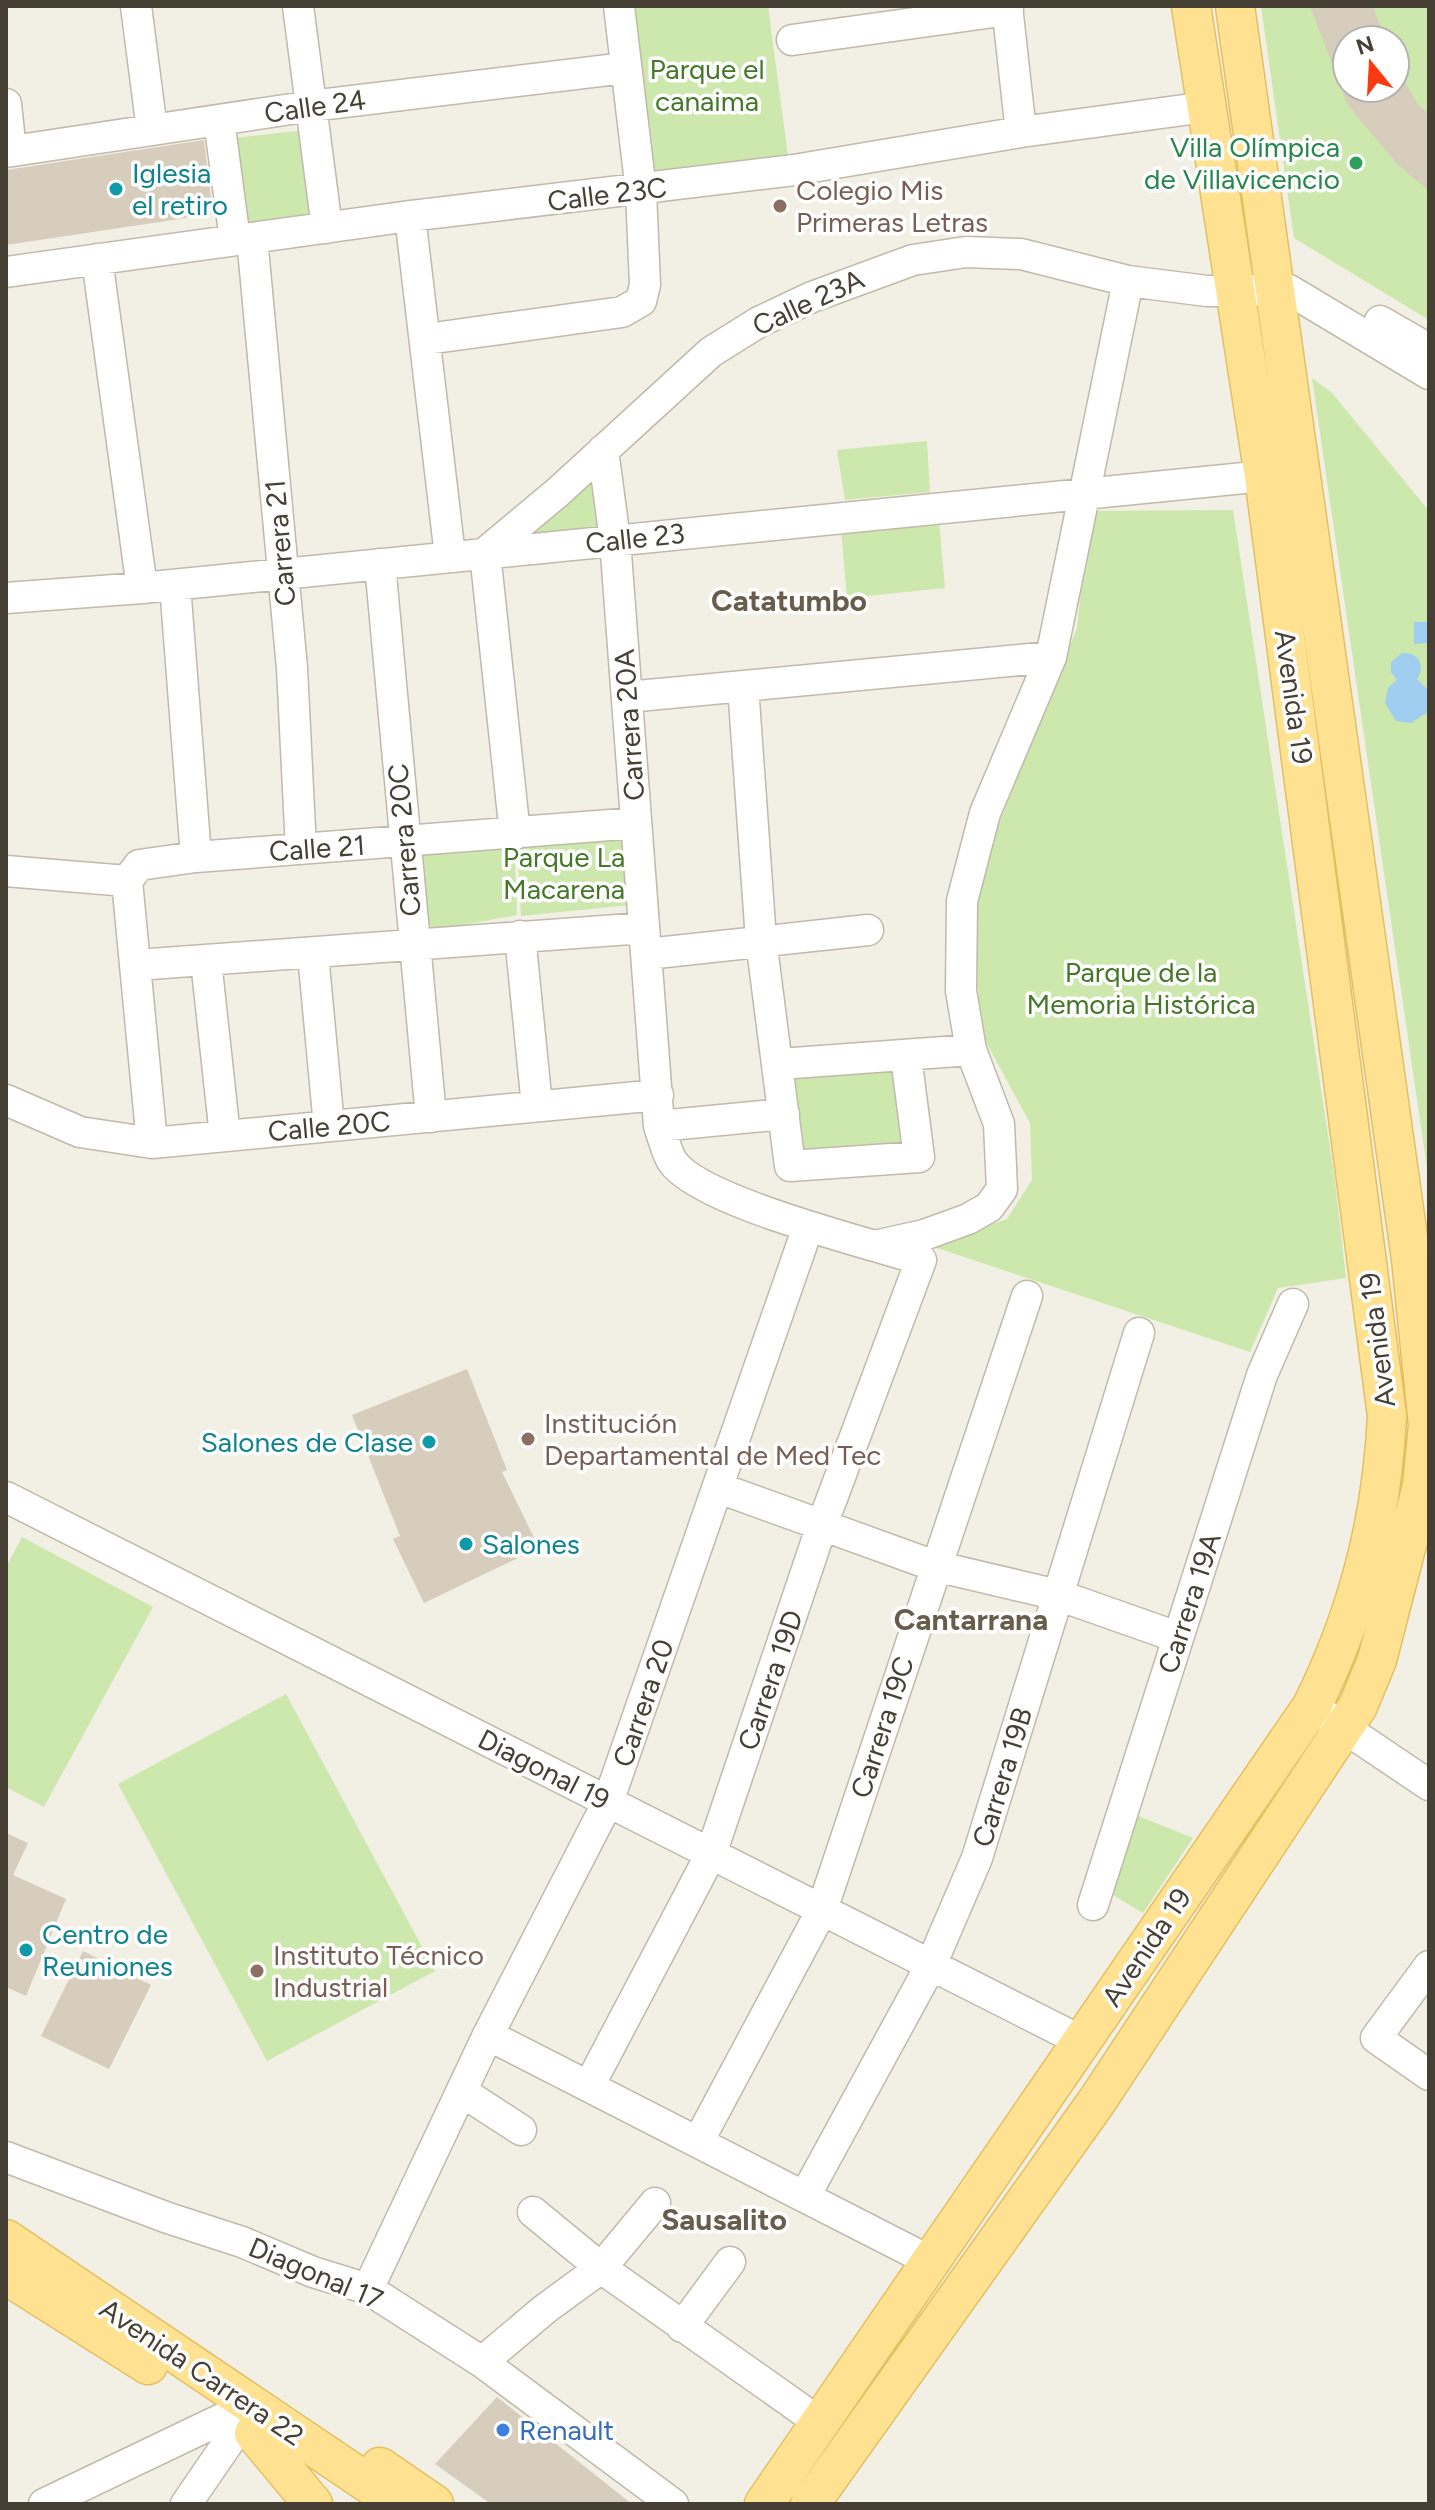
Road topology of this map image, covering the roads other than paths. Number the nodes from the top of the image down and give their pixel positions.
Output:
1 (136, 6) edge
2 (298, 6) edge
3 (619, 6) edge
4 (1191, 6) edge
5 (1235, 6) edge
6 (1008, 8) edge
7 (792, 40) dead end
8 (625, 68) junction
9 (6, 104) edge
10 (311, 106) junction
11 (1206, 107) junction
12 (219, 120) junction
13 (152, 130) junction
14 (1021, 132) junction
15 (8, 151) edge
16 (641, 191) junction
17 (410, 216) junction
18 (327, 228) junction
19 (243, 239) junction
20 (97, 259) junction
21 (6, 272) edge
22 (1275, 280) junction
23 (1128, 281) junction
24 (1226, 285) junction
25 (427, 339) junction
26 (1423, 362) edge
27 (1429, 391) edge
28 (603, 450) junction
29 (1264, 476) junction
30 (1086, 494) junction
31 (615, 540) junction
32 (485, 553) junction
33 (450, 556) junction
34 (380, 564) junction
35 (283, 574) junction
36 (175, 585) junction
37 (142, 588) junction
38 (6, 598) edge
39 (1051, 657) junction
40 (743, 686) junction
41 (627, 697) junction
42 (636, 823) junction
43 (515, 834) junction
44 (403, 843) junction
45 (301, 849) junction
46 (196, 857) junction
47 (6, 871) edge
48 (127, 881) junction
49 (868, 930) dead end
50 (520, 936) junction
51 (761, 940) junction
52 (646, 941) junction
53 (414, 944) junction
54 (313, 954) junction
55 (206, 961) junction
56 (137, 965) junction
57 (971, 1050) junction
58 (906, 1057) junction
59 (780, 1064) junction
60 (658, 1095) junction
61 (6, 1100) edge
62 (537, 1106) junction
63 (784, 1114) junction
64 (431, 1117) junction
65 (329, 1126) junction
66 (659, 1126) junction
67 (225, 1136) junction
68 (152, 1143) junction
69 (808, 1227) junction
70 (877, 1245) junction
71 (1027, 1296) dead end
72 (1293, 1304) dead end
73 (1139, 1333) dead end
74 (719, 1488) junction
75 (6, 1497) edge
76 (822, 1525) junction
77 (935, 1566) junction
78 (1058, 1595) junction
79 (1177, 1637) junction
80 (1312, 1706) junction
81 (1346, 1729) junction
82 (1429, 1785) edge
83 (608, 1802) junction
84 (711, 1854) junction
85 (1093, 1905) dead end
86 (822, 1910) junction
87 (931, 1965) junction
88 (1429, 1966) edge
89 (488, 2035) junction
90 (1083, 2042) junction
91 (1429, 2075) edge
92 (589, 2086) junction
93 (464, 2093) junction
94 (521, 2130) dead end
95 (698, 2142) junction
96 (6, 2157) edge
97 (805, 2196) junction
98 (655, 2203) dead end
99 (533, 2212) dead end
100 (6, 2239) edge
101 (930, 2261) junction
102 (730, 2262) dead end
103 (601, 2268) junction
104 (6, 2275) edge
105 (368, 2289) junction
106 (682, 2327) junction
107 (482, 2362) junction
108 (246, 2421) junction
109 (819, 2422) junction
110 (344, 2498) edge
111 (44, 2504) edge
112 (186, 2504) edge
113 (399, 2504) edge
114 (434, 2504) edge
115 (673, 2504) edge
116 (764, 2504) edge
117 (810, 2504) edge

1 - 13 street
2 - 10 street
3 - 8 street
4 - 11 main road, Avenida 19
5 - 22 main road, Avenida 19
6 - 7 street
6 - 14 street
8 - 10 street, Calle 24
8 - 16 street
9 - 15 street
10 - 12 street, Calle 24
10 - 18 street
11 - 14 street, Calle 23C
11 - 24 main road, Avenida 19
12 - 13 street, Calle 24
12 - 19 street, Carrera 21
13 - 15 street, Calle 24
14 - 16 street, Calle 23C
16 - 17 street, Calle 23C
16 - 25 street
17 - 18 street, Calle 23C
17 - 25 street
18 - 19 street, Calle 23C
19 - 20 street, Calle 23C
19 - 35 street, Carrera 21
20 - 21 street, Calle 23C
20 - 37 street
22 - 24 street, Calle 23A
22 - 26 street
22 - 81 main road, Avenida 19
23 - 24 street, Calle 23A
23 - 28 street, Calle 23A
23 - 30 street
24 - 29 main road, Avenida 19
25 - 33 street
26 - 27 street
28 - 31 street, Carrera 20A
28 - 32 street, Calle 23A
29 - 30 street, Calle 23
29 - 80 main road, Avenida 19
30 - 31 street, Calle 23
30 - 39 street
31 - 32 street, Calle 23
31 - 41 street, Carrera 20A
32 - 33 street, Calle 23
32 - 43 street
33 - 34 street, Calle 23
34 - 35 street, Calle 23
34 - 44 street, Carrera 20C
35 - 36 street, Calle 23
35 - 45 street, Carrera 21
36 - 37 street, Calle 23
36 - 46 street
37 - 38 street, Calle 23
39 - 40 street
39 - 57 street
40 - 41 street
40 - 51 street
41 - 42 street, Carrera 20A
42 - 43 street, Calle 21
42 - 52 street, Carrera 20A
43 - 44 street, Calle 21
44 - 45 street, Calle 21
44 - 53 street, Carrera 20C
45 - 46 street, Calle 21
46 - 48 street, Calle 21
47 - 48 street
48 - 56 street
49 - 51 street
50 - 52 street
50 - 53 street
50 - 62 street
51 - 52 street
51 - 59 street
52 - 60 street, Carrera 20A
53 - 54 street
53 - 64 street, Carrera 20C
54 - 55 street
54 - 65 street
55 - 56 street
55 - 67 street
56 - 68 street
57 - 58 street
57 - 70 street
58 - 59 street
58 - 63 street
59 - 63 street
60 - 62 street, Calle 20C
60 - 66 street, Carrera 20A
61 - 68 street, Calle 20C
62 - 64 street, Calle 20C
63 - 66 street
64 - 65 street, Calle 20C
65 - 67 street, Calle 20C
66 - 69 street
67 - 68 street, Calle 20C
69 - 70 street
69 - 74 street, Carrera 20
70 - 76 street, Carrera 19D
71 - 77 street, Carrera 19C
72 - 79 street, Carrera 19A
73 - 78 street, Carrera 19B
74 - 76 street
74 - 83 street, Carrera 20
75 - 83 street, Diagonal 19
76 - 77 street
76 - 84 street, Carrera 19D
77 - 78 street
77 - 86 street, Carrera 19C
78 - 79 street
78 - 87 street, Carrera 19B
79 - 85 street, Carrera 19A
80 - 81 street
80 - 90 main road, Avenida 19
81 - 82 street
81 - 117 main road, Avenida 19
83 - 84 street, Diagonal 19
83 - 89 street, Carrera 20
84 - 86 street, Diagonal 19
84 - 92 street, Carrera 19D
86 - 87 street, Diagonal 19
86 - 95 street, Carrera 19C
87 - 90 street, Diagonal 19
87 - 97 street, Carrera 19B
88 - 91 street
89 - 92 street
89 - 93 street, Carrera 20
90 - 101 main road, Avenida 19
92 - 95 street
93 - 94 street
93 - 105 street, Carrera 20
95 - 97 street
96 - 105 street, Diagonal 17
97 - 101 street
98 - 103 street
99 - 103 street
100 - 108 main road, Avenida Carrera 22
101 - 109 main road, Avenida 19
102 - 106 street
103 - 106 street
103 - 107 street
104 - 108 main road, Avenida Carrera 22
105 - 107 street, Diagonal 17
106 - 109 street
107 - 115 street, Diagonal 17
108 - 110 main road, Avenida Carrera 22
108 - 110 main road
108 - 111 street
108 - 112 street
108 - 114 main road
109 - 116 main road, Avenida 19
110 - 113 main road, Avenida Carrera 22

